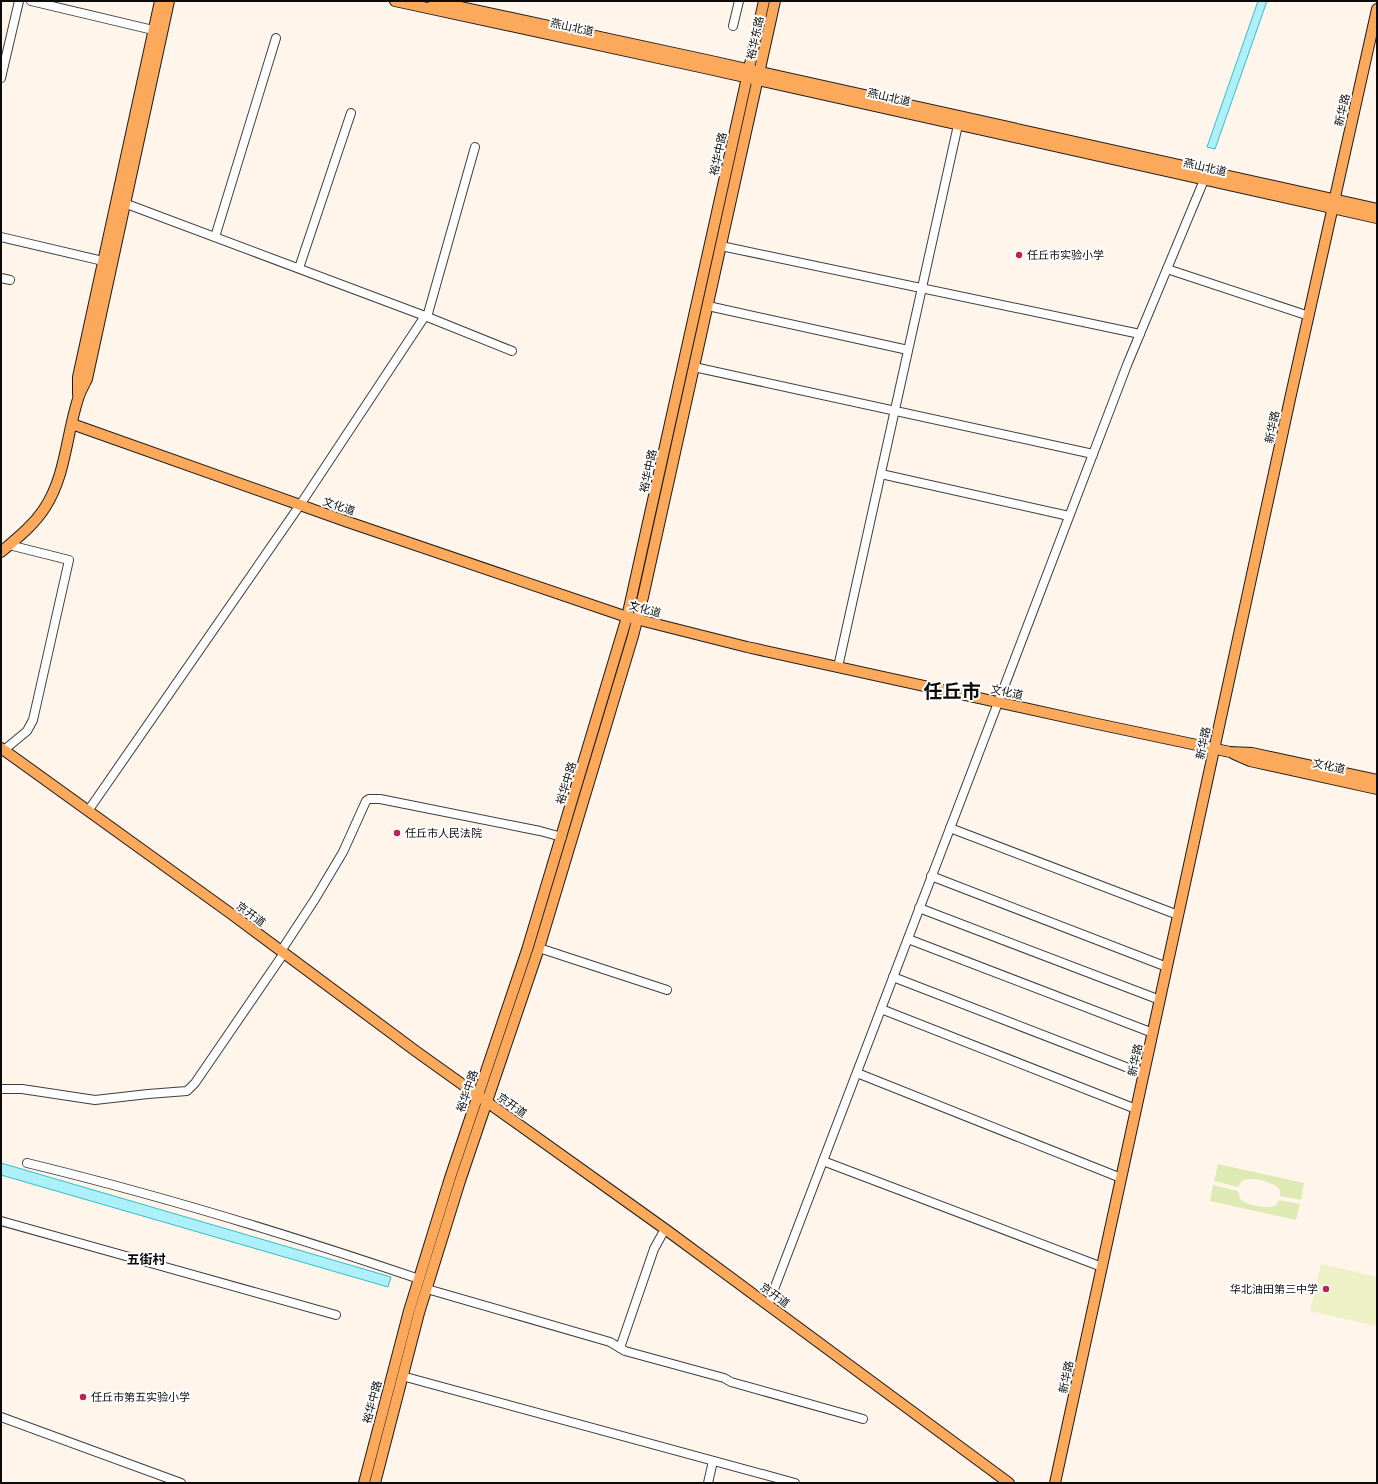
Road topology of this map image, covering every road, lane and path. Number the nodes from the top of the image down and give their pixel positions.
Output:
1 (19, 1) edge
2 (31, 1) edge
3 (160, 1) edge
4 (169, 1) edge
5 (395, 1) edge
6 (433, 1) edge
7 (739, 1) edge
8 (764, 1) edge
9 (775, 1) edge
10 (458, 4) edge
11 (1377, 9) edge
12 (733, 26) dead end
13 (153, 30) junction
14 (276, 38) dead end
15 (748, 74) junction
16 (758, 76) junction
17 (1, 78) edge
18 (351, 113) dead end
19 (958, 125) junction
20 (475, 147) dead end
21 (1204, 180) junction
22 (124, 203) junction
23 (1334, 204) junction
24 (1377, 209) edge
25 (1377, 218) edge
26 (1, 237) edge
27 (215, 237) junction
28 (721, 246) junction
29 (103, 261) junction
30 (299, 268) junction
31 (1167, 269) junction
32 (1, 278) edge
33 (10, 280) dead end
34 (922, 288) junction
35 (708, 306) junction
36 (426, 316) junction
37 (1309, 316) junction
38 (1140, 334) junction
39 (908, 350) junction
40 (512, 351) dead end
41 (694, 367) junction
42 (78, 398) junction
43 (895, 411) junction
44 (72, 424) junction
45 (1093, 454) junction
46 (881, 474) junction
47 (300, 505) junction
48 (1069, 516) junction
49 (9, 545) junction
50 (1, 552) edge
51 (632, 618) junction
52 (838, 667) junction
53 (998, 702) junction
54 (2, 749) edge
55 (1214, 749) junction
56 (1230, 752) junction
57 (1377, 780) edge
58 (1377, 789) edge
59 (88, 811) junction
60 (950, 828) junction
61 (562, 837) junction
62 (931, 876) junction
63 (919, 908) junction
64 (1178, 915) junction
65 (908, 939) junction
66 (539, 948) junction
67 (282, 952) junction
68 (1167, 968) junction
69 (893, 977) junction
70 (667, 990) dead end
71 (1160, 1000) junction
72 (881, 1009) junction
73 (1153, 1033) junction
74 (857, 1072) junction
75 (1144, 1074) junction
76 (1, 1089) edge
77 (478, 1095) junction
78 (487, 1102) junction
79 (1136, 1109) junction
80 (823, 1161) junction
81 (27, 1163) dead end
82 (1122, 1178) junction
83 (1, 1221) edge
84 (665, 1228) junction
85 (1102, 1267) junction
86 (419, 1279) junction
87 (427, 1289) junction
88 (768, 1305) junction
89 (336, 1315) dead end
90 (620, 1348) junction
91 (402, 1376) junction
92 (1, 1417) edge
93 (863, 1419) dead end
94 (713, 1461) junction
95 (181, 1483) edge
96 (364, 1483) edge
97 (375, 1483) edge
98 (708, 1483) edge
99 (795, 1483) edge
100 (1009, 1483) edge
101 (1055, 1483) edge

1 - 17 street
2 - 13 street
3 - 13 main road
4 - 22 main road
5 - 15 main road, 燕山北道
6 - 10 main road, 燕山北道
7 - 12 street
8 - 15 main road, 裕华东路
9 - 16 main road, 裕华东路
10 - 15 main road, 燕山北道
11 - 23 main road, 新华路
13 - 29 main road
14 - 27 street
15 - 16 main road, 燕山北道
15 - 51 main road, 裕华中路
16 - 19 main road, 燕山北道
16 - 23 main road, 燕山北道
16 - 28 main road, 裕华中路
18 - 30 street
19 - 21 main road, 燕山北道
19 - 34 street
20 - 36 street
21 - 23 main road, 燕山北道
21 - 31 street
22 - 27 street
22 - 42 main road
23 - 24 main road, 燕山北道
23 - 25 main road, 燕山北道
23 - 37 main road, 新华路
26 - 29 street
27 - 30 street
28 - 34 street
28 - 35 main road, 裕华中路
29 - 42 main road
30 - 36 street
31 - 37 street
31 - 38 street
32 - 33 street
34 - 38 street
34 - 39 street
35 - 39 street
35 - 41 main road, 裕华中路
36 - 40 street
36 - 47 street
37 - 55 main road, 新华路
38 - 45 street
39 - 43 street
41 - 43 street
41 - 51 main road, 裕华中路
42 - 44 main road
43 - 45 street
43 - 46 street
44 - 47 main road, 文化道
44 - 49 main road
45 - 48 street
46 - 48 street
46 - 52 street
47 - 51 main road, 文化道
47 - 59 street
48 - 53 street
49 - 50 main road
49 - 54 street
51 - 52 main road, 文化道
51 - 61 main road, 裕华中路
51 - 66 main road, 裕华中路
52 - 53 main road, 文化道
53 - 55 main road, 文化道
53 - 60 street
54 - 59 main road, 京开道
55 - 56 main road, 文化道
55 - 64 main road, 新华路
56 - 57 main road, 文化道
56 - 58 main road, 文化道
59 - 67 main road, 京开道
60 - 62 street
60 - 64 street
61 - 67 street
61 - 77 main road, 裕华中路
62 - 63 street
62 - 68 street
63 - 65 street
63 - 71 street
64 - 68 main road, 新华路
65 - 69 street
65 - 73 street
66 - 70 street
66 - 78 main road, 裕华中路
67 - 76 street
67 - 77 main road, 京开道
68 - 71 main road, 新华路
69 - 72 street
69 - 75 street
71 - 73 main road, 新华路
72 - 74 street
72 - 79 street
73 - 75 main road, 新华路
74 - 80 street
74 - 82 street
75 - 79 main road, 新华路
77 - 78 main road, 京开道
77 - 86 main road, 裕华中路
78 - 84 main road, 京开道
78 - 87 main road, 裕华中路
79 - 82 main road, 新华路
80 - 85 street
80 - 88 street
81 - 86 street
82 - 85 main road, 新华路
83 - 89 street
84 - 88 main road, 京开道
84 - 90 street
85 - 101 main road, 新华路
86 - 96 main road, 裕华中路
87 - 90 street
87 - 91 main road, 裕华中路
88 - 100 main road, 京开道
90 - 93 street
91 - 94 street
91 - 97 main road, 裕华中路
92 - 95 street
94 - 98 street
94 - 99 street

